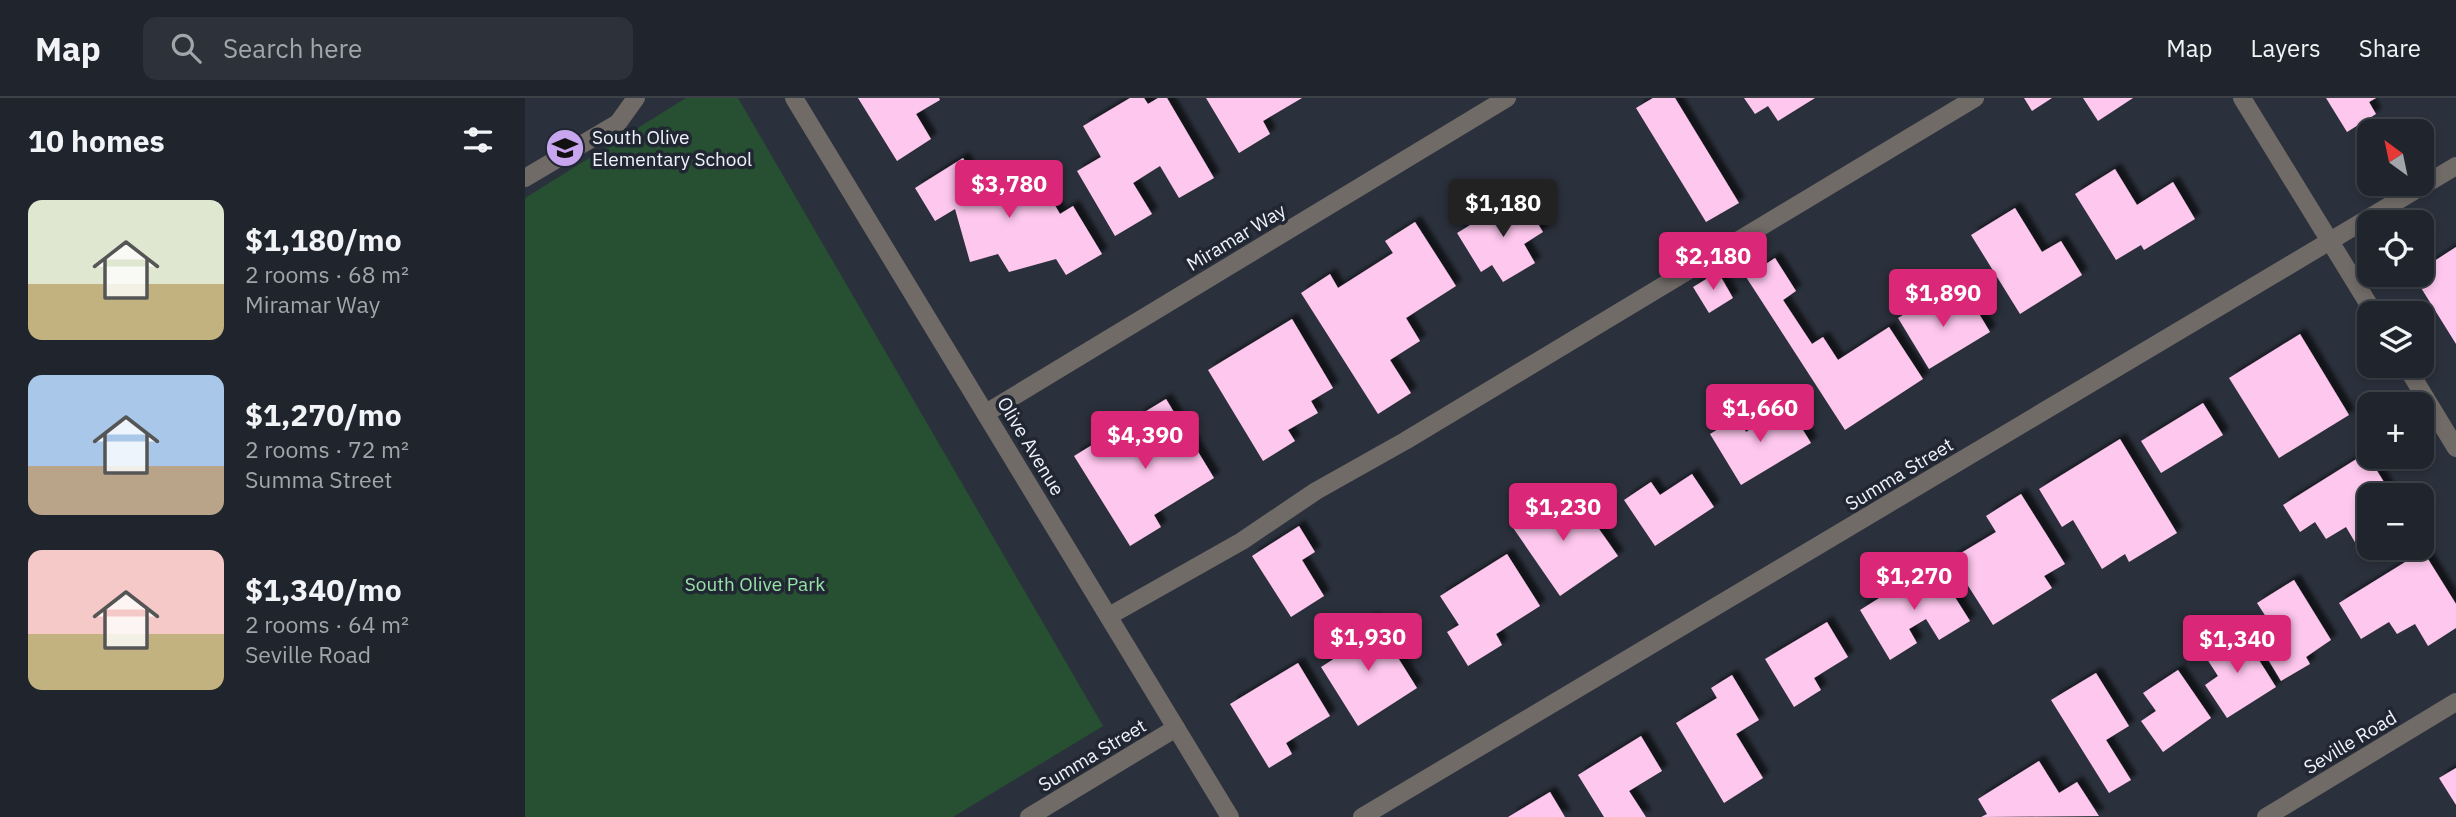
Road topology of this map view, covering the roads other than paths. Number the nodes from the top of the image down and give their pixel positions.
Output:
1 (636, 98) edge
2 (794, 98) edge
3 (1507, 98) edge
4 (1975, 98) edge
5 (2242, 98) edge
6 (2456, 166) edge
7 (525, 178) edge
8 (2330, 243) junction
9 (2366, 301) edge
10 (2413, 378) edge
11 (986, 413) junction
12 (2456, 448) edge
13 (1109, 616) junction
14 (2456, 702) edge
15 (1176, 728) junction
16 (1029, 817) edge
17 (1230, 817) edge
18 (1362, 817) edge
19 (2266, 817) edge

1 - 7 street
2 - 11 street, Olive Avenue
3 - 11 street, Miramar Way
4 - 13 street
5 - 8 street
6 - 8 street, Summa Street
8 - 9 street
8 - 18 street, Summa Street
10 - 12 street
11 - 13 street, Olive Avenue
13 - 15 street, Olive Avenue
14 - 19 street, Seville Road
15 - 16 street, Summa Street
15 - 17 street, Olive Avenue

